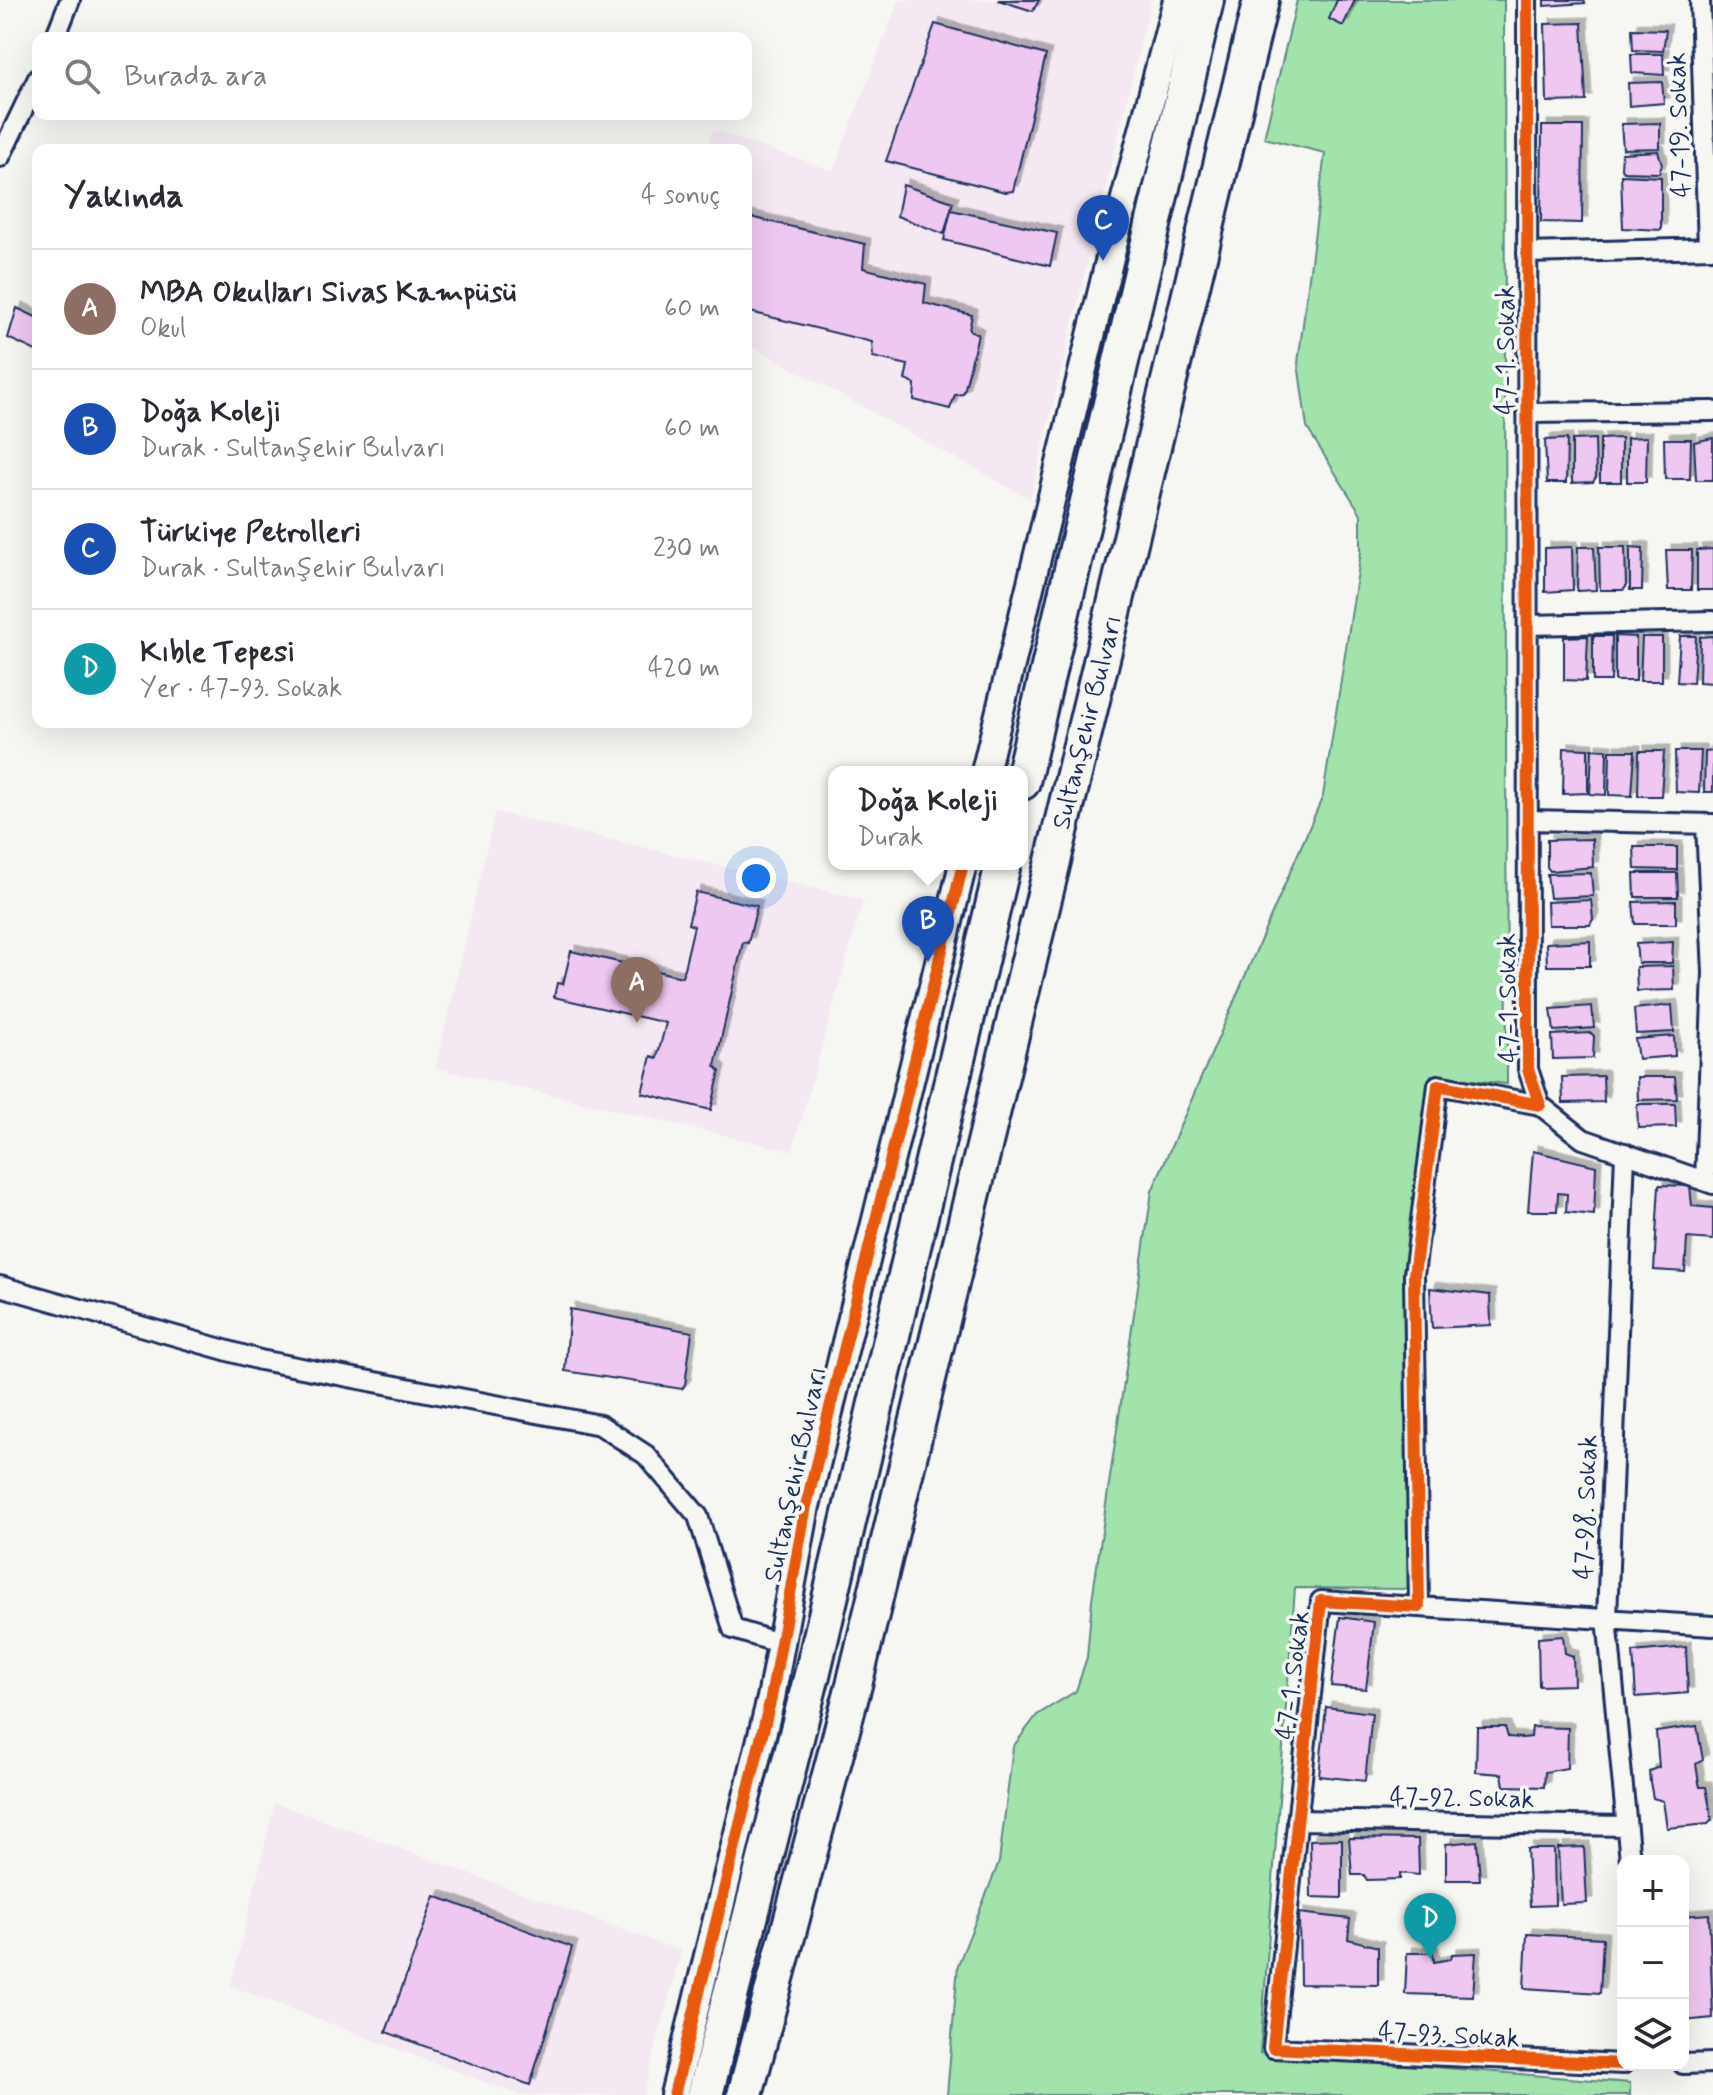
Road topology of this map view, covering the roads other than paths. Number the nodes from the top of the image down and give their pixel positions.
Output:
1 (70, 0) edge
2 (1177, 0) edge
3 (1206, 0) edge
4 (1261, 0) edge
5 (1527, 0) edge
6 (1700, 0) edge
7 (57, 32) edge
8 (32, 90) edge
9 (0, 157) edge
10 (1710, 248) edge
11 (1527, 253) junction
12 (1713, 411) edge
13 (1527, 413) junction
14 (1713, 621) edge
15 (1528, 625) junction
16 (986, 766) edge
17 (1026, 766) edge
18 (1528, 820) junction
19 (1709, 824) edge
20 (962, 870) edge
21 (1002, 870) edge
22 (1540, 1105) junction
23 (1625, 1153) junction
24 (1709, 1182) edge
25 (0, 1286) edge
26 (1419, 1607) junction
27 (1607, 1618) junction
28 (1713, 1626) edge
29 (782, 1644) junction
30 (1297, 1820) junction
31 (1625, 1826) junction
32 (1629, 1855) edge
33 (1273, 2048) joint
34 (1713, 2063) edge
35 (1617, 2064) edge
36 (1689, 2064) edge
37 (674, 2095) edge
38 (705, 2095) edge
39 (745, 2095) edge

1 - 7 street
2 - 16 street
3 - 17 highway, Sultanşehir Bulvarı
4 - 39 highway, Sultanşehir Bulvarı
5 - 11 street, 47-1. Sokak
6 - 10 street, 47-19. Sokak
8 - 9 street
10 - 11 street
11 - 13 street, 47-1. Sokak
12 - 13 street
13 - 15 street, 47-1. Sokak
14 - 15 street
15 - 18 street, 47-1. Sokak
18 - 19 street
18 - 22 street, 47-1. Sokak
19 - 24 street
20 - 29 street, Sultanşehir Bulvarı
21 - 38 highway
22 - 23 street
22 - 26 street, 47-1. Sokak
23 - 24 street
23 - 27 street, 47-98. Sokak
25 - 29 street
26 - 27 street
26 - 30 street, 47-1. Sokak
27 - 28 street
27 - 31 street, 47-98. Sokak
29 - 37 street, Sultanşehir Bulvarı
30 - 31 street, 47-92. Sokak
30 - 33 street, 47-1. Sokak
31 - 32 street, 47-98. Sokak
33 - 35 street, 47-93. Sokak
34 - 36 street

